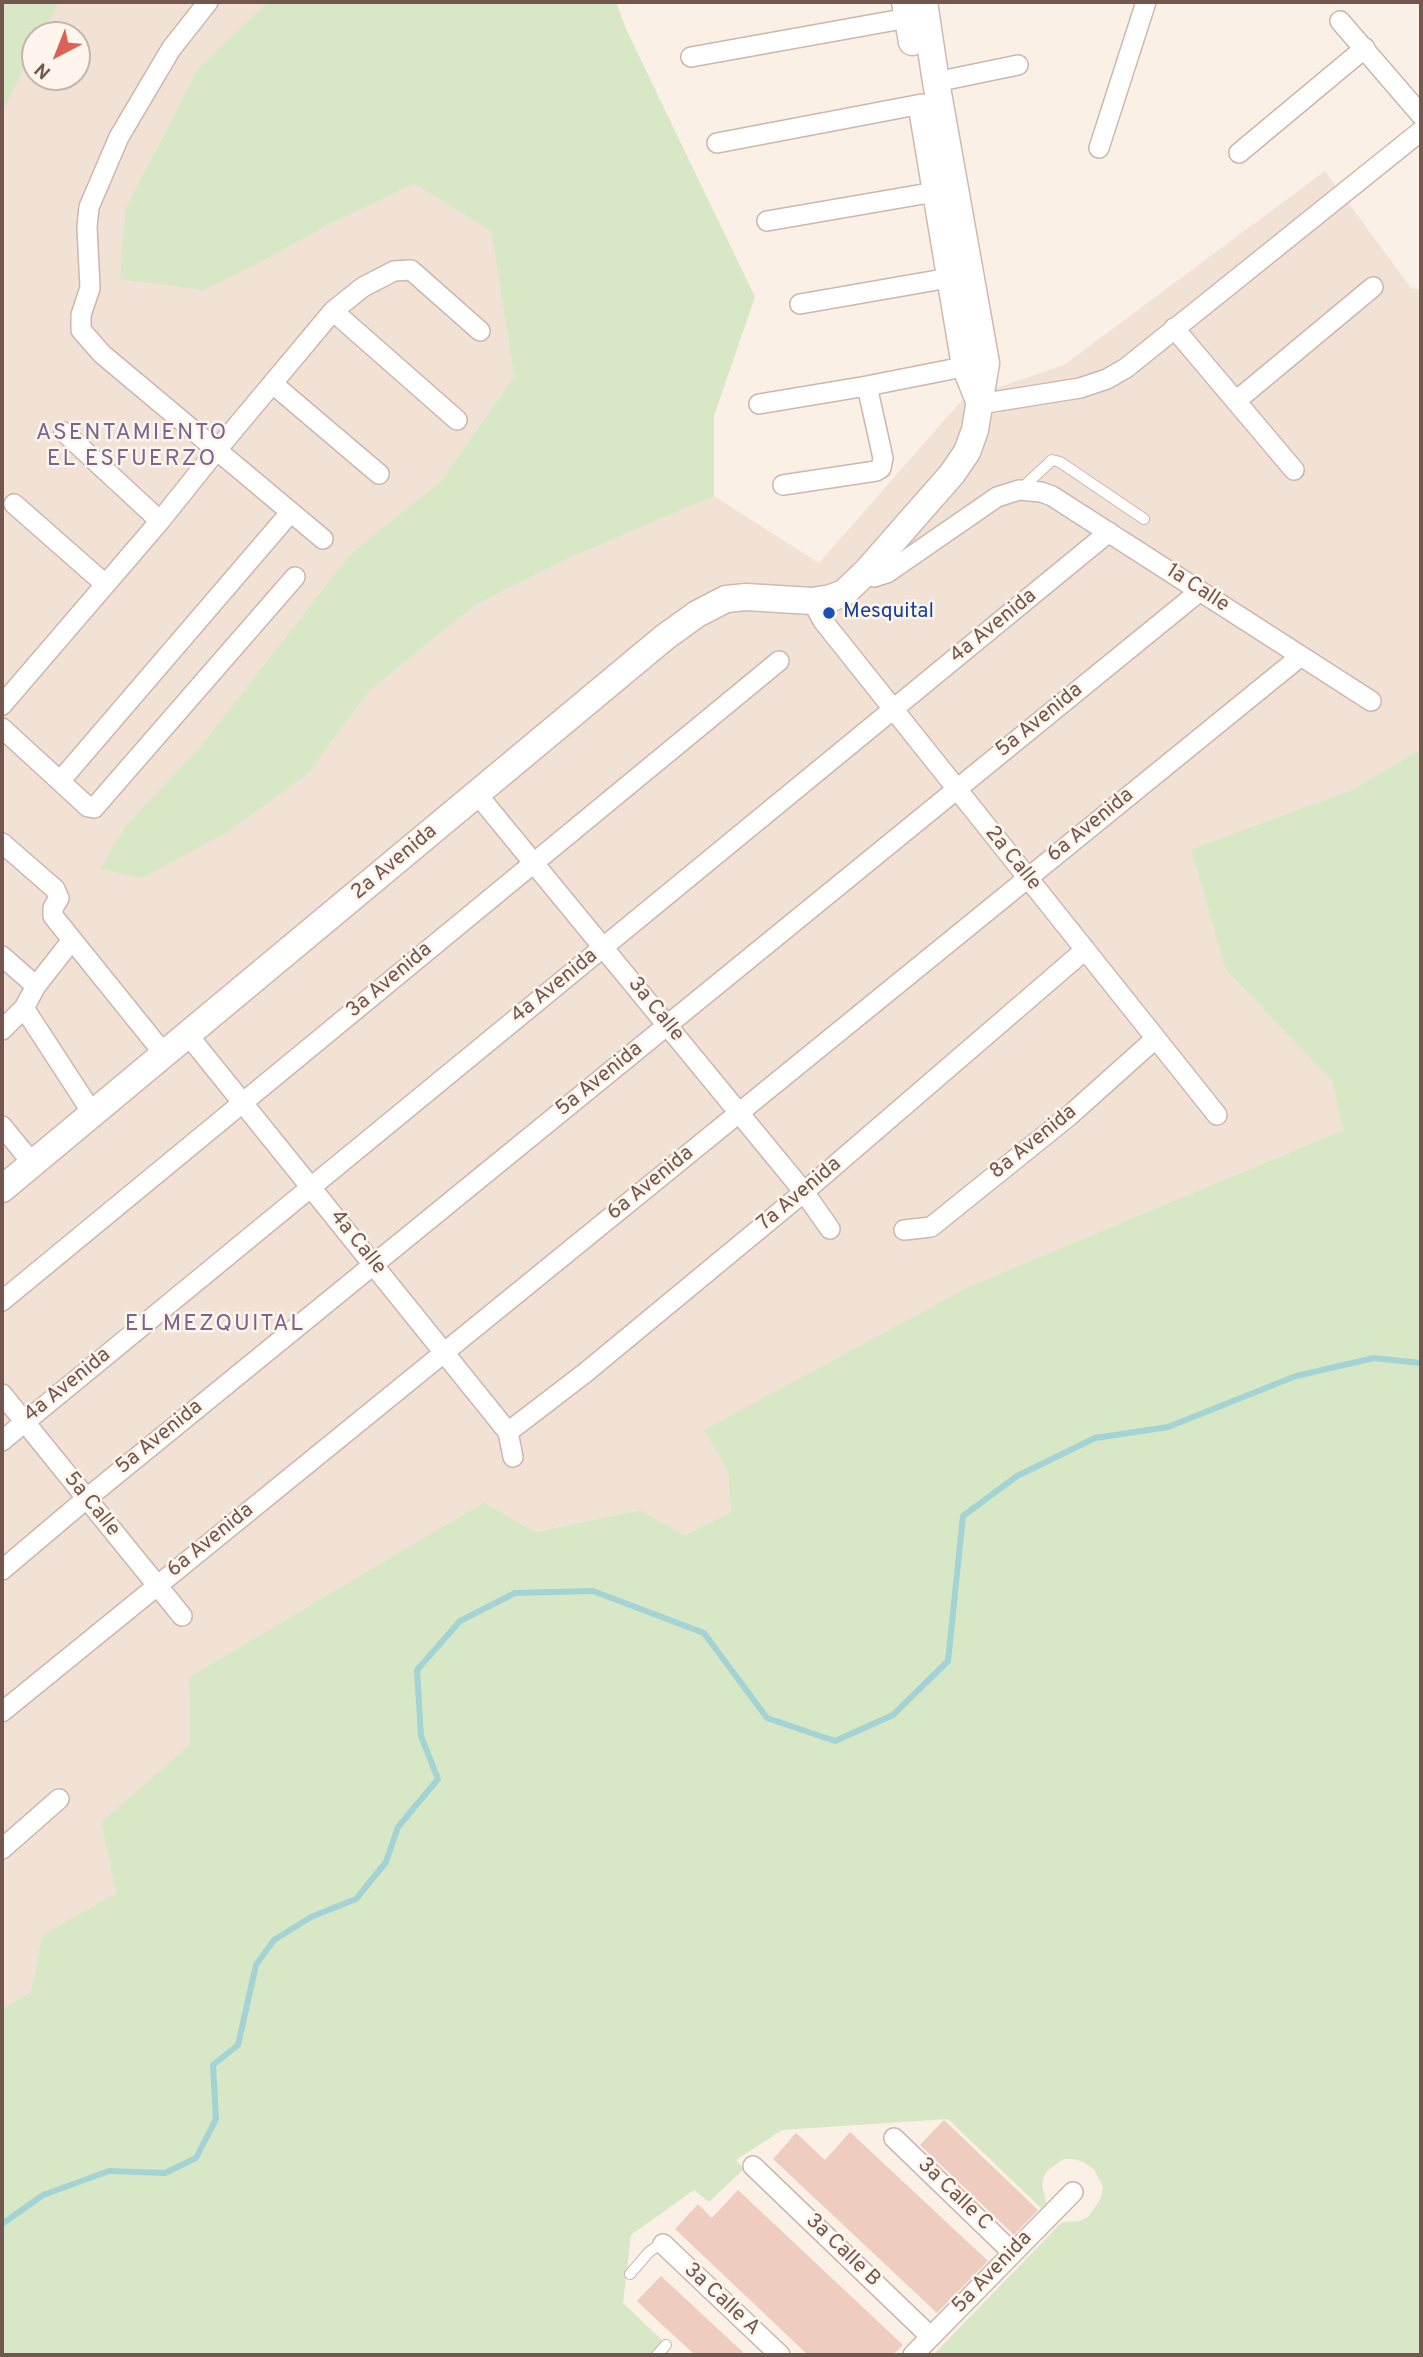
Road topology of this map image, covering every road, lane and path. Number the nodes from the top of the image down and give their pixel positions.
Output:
1 (208, 2) edge
2 (1146, 2) edge
3 (912, 7) edge
4 (1340, 21) dead end
5 (1365, 48) junction
6 (691, 57) dead end
7 (1018, 65) dead end
8 (929, 93) junction
9 (1421, 115) edge
10 (1421, 131) edge
11 (717, 143) dead end
12 (1099, 148) dead end
13 (1239, 153) dead end
14 (935, 192) junction
15 (767, 222) dead end
16 (949, 278) junction
17 (1373, 287) dead end
18 (800, 304) dead end
19 (333, 311) junction
20 (1174, 328) junction
21 (480, 331) dead end
22 (975, 364) junction
23 (273, 384) junction
24 (867, 386) junction
25 (1236, 401) junction
26 (759, 404) dead end
27 (980, 404) junction
28 (457, 420) dead end
29 (64, 432) dead end
30 (216, 451) junction
31 (1294, 470) dead end
32 (379, 474) dead end
33 (783, 485) dead end
34 (1019, 490) junction
35 (14, 504) dead end
36 (290, 513) junction
37 (1144, 519) dead end
38 (160, 521) junction
39 (1109, 533) junction
40 (323, 539) dead end
41 (866, 572) junction
42 (295, 577) dead end
43 (105, 584) junction
44 (1199, 591) junction
45 (812, 601) junction
46 (1301, 656) junction
47 (779, 660) dead end
48 (1371, 701) dead end
49 (2, 705) edge
50 (893, 710) junction
51 (2, 728) edge
52 (61, 780) junction
53 (956, 789) junction
54 (477, 794) junction
55 (2, 843) edge
56 (533, 863) junction
57 (1027, 878) junction
58 (72, 940) junction
59 (604, 947) junction
60 (1085, 950) junction
61 (2, 956) edge
62 (36, 986) junction
63 (23, 1008) junction
64 (668, 1025) junction
65 (2, 1030) edge
66 (188, 1035) junction
67 (1155, 1039) junction
68 (165, 1055) junction
69 (244, 1102) junction
70 (739, 1112) junction
71 (93, 1114) junction
72 (1217, 1115) dead end
73 (2, 1126) edge
74 (33, 1164) junction
75 (312, 1186) junction
76 (2, 1189) edge
77 (804, 1192) junction
78 (830, 1229) dead end
79 (904, 1230) dead end
80 (374, 1264) junction
81 (2, 1301) edge
82 (445, 1351) junction
83 (2, 1394) edge
84 (23, 1423) junction
85 (508, 1433) junction
86 (2, 1441) edge
87 (513, 1457) dead end
88 (86, 1499) junction
89 (2, 1570) edge
90 (156, 1585) junction
91 (182, 1616) dead end
92 (2, 1712) edge
93 (59, 1799) dead end
94 (2, 1849) edge
95 (894, 2137) dead end
96 (752, 2166) dead end
97 (1073, 2192) dead end
98 (663, 2244) joint
99 (1013, 2253) junction
100 (630, 2274) dead end
101 (931, 2337) junction
102 (666, 2345) dead end
103 (657, 2355) edge
104 (780, 2355) edge
105 (913, 2355) edge

1 - 30 street
2 - 12 street
3 - 6 street
3 - 8 main road
4 - 5 street
5 - 9 street
5 - 13 street
7 - 8 street
8 - 11 street
8 - 14 main road
8 - 22 main road
10 - 20 street
14 - 15 street
14 - 16 main road
16 - 18 street
16 - 22 main road
17 - 25 street
19 - 21 street
19 - 23 street
19 - 28 street
20 - 25 street
20 - 27 street
22 - 24 street
22 - 27 main road
23 - 30 street
23 - 32 street
24 - 26 street
24 - 33 street
25 - 31 street
27 - 41 main road, 2a Avenida
29 - 38 street
30 - 36 street
30 - 38 street
34 - 37 lane
34 - 39 street, 1a Calle
34 - 41 street
35 - 43 street
36 - 40 street
36 - 52 street
38 - 43 street
39 - 44 street, 1a Calle
39 - 50 street, 4a Avenida
41 - 45 main road, 2a Avenida
42 - 52 street
43 - 49 street
44 - 46 street, 1a Calle
44 - 53 street, 5a Avenida
45 - 50 street, 2a Calle
45 - 54 main road, 2a Avenida
46 - 48 street, 1a Calle
46 - 57 street, 6a Avenida
47 - 56 street, 3a Avenida
50 - 53 street, 2a Calle
50 - 59 street, 4a Avenida
51 - 52 street
53 - 57 street, 2a Calle
53 - 64 street, 5a Avenida
54 - 56 street, 3a Calle
54 - 66 main road, 2a Avenida
55 - 58 street
56 - 59 street, 3a Calle
56 - 69 street, 3a Avenida
57 - 60 street, 2a Calle
57 - 70 street, 6a Avenida
58 - 62 street
58 - 68 street
59 - 64 street, 3a Calle
59 - 75 street, 4a Avenida
60 - 67 street, 2a Calle
60 - 77 street, 7a Avenida
61 - 62 street
62 - 63 street
63 - 65 street
63 - 71 street
64 - 70 street, 3a Calle
64 - 80 street, 5a Avenida
66 - 68 main road, 2a Avenida
66 - 69 street, 4a Calle
67 - 72 street, 2a Calle
67 - 79 street, 8a Avenida
68 - 71 main road, 2a Avenida
69 - 75 street, 4a Calle
69 - 81 street, 3a Avenida
70 - 77 street, 3a Calle
70 - 82 street, 6a Avenida
71 - 74 main road, 2a Avenida
73 - 74 street
74 - 76 main road, 2a Avenida
75 - 80 street, 4a Calle
75 - 84 street, 4a Avenida
77 - 78 street, 3a Calle
77 - 85 street, 7a Avenida
80 - 82 street, 4a Calle
80 - 88 street, 5a Avenida
82 - 85 street, 4a Calle
82 - 90 street, 6a Avenida
83 - 84 street, 5a Calle
84 - 86 street, 4a Avenida
84 - 88 street, 5a Calle
85 - 87 street, 4a Calle
88 - 89 street, 5a Avenida
88 - 90 street, 5a Calle
90 - 91 street, 5a Calle
90 - 92 street, 6a Avenida
93 - 94 street
95 - 99 street, 3a Calle C
96 - 101 street, 3a Calle B
97 - 99 street, 5a Avenida
98 - 100 lane
98 - 104 street, 3a Calle A
99 - 101 street, 5a Avenida
101 - 105 street, 5a Avenida
102 - 103 lane

